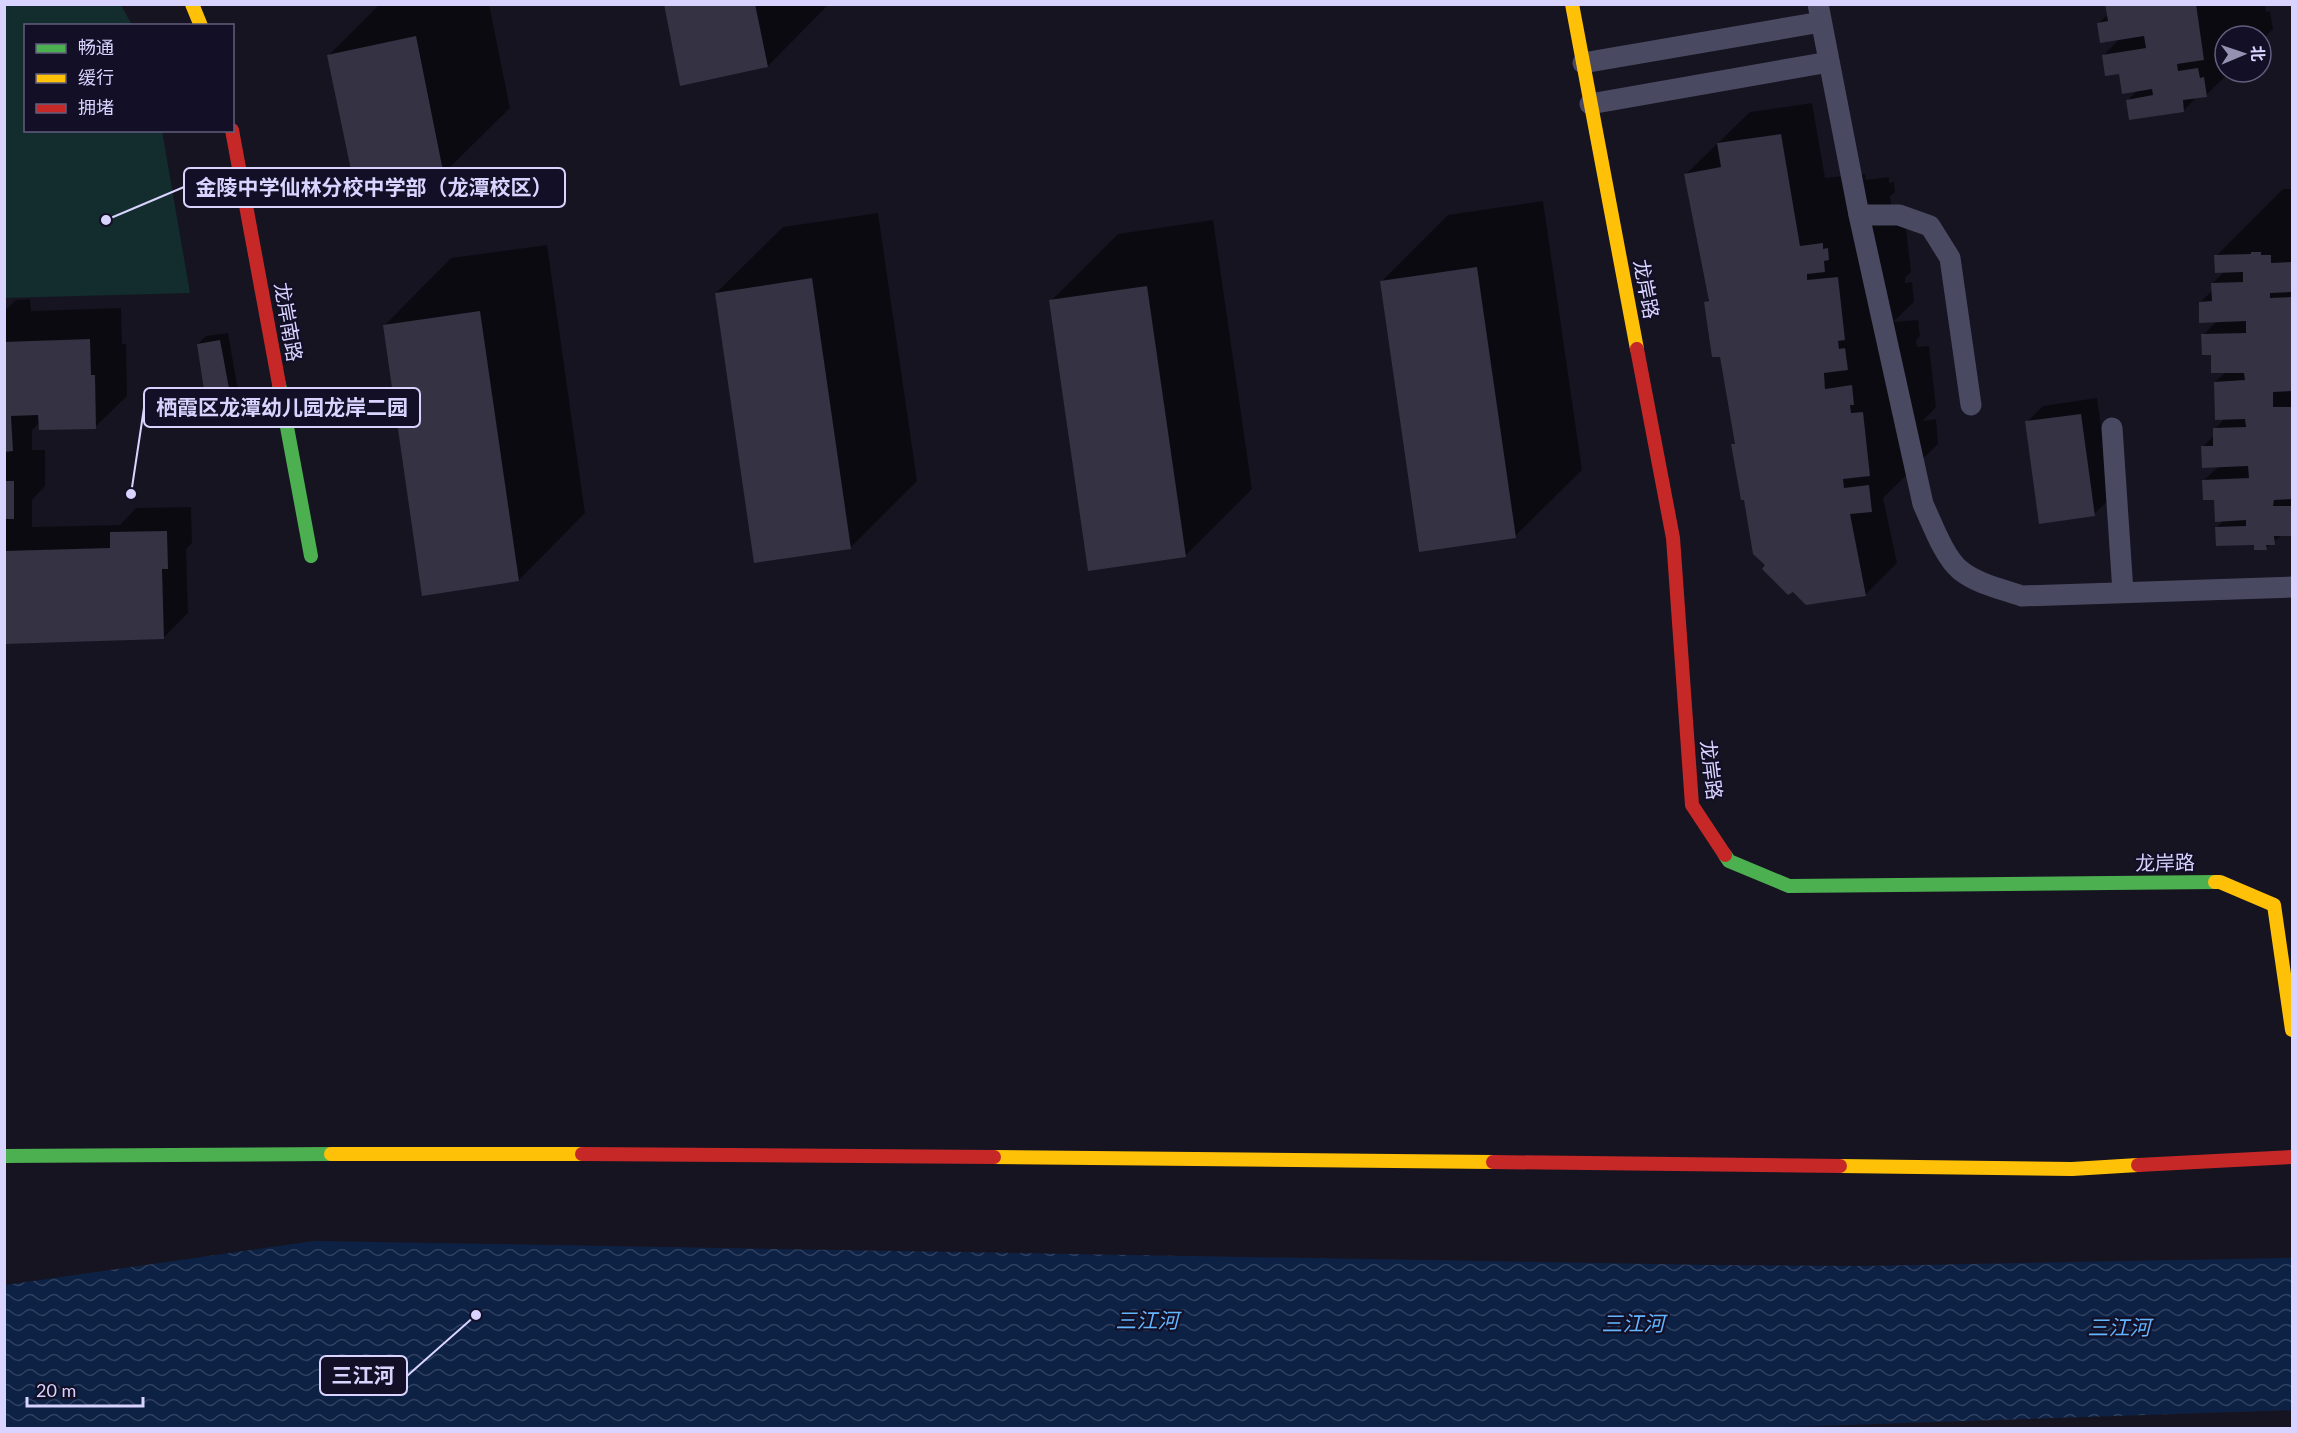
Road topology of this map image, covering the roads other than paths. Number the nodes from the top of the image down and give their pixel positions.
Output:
1 (192, 4) edge
2 (1572, 4) edge
3 (1819, 13) edge
4 (200, 24) edge
5 (1829, 62) junction
6 (1582, 63) junction
7 (1590, 104) junction
8 (232, 132) edge
9 (1859, 215) junction
10 (1971, 405) dead end
11 (2112, 428) dead end
12 (311, 556) dead end
13 (2292, 586) edge
14 (2123, 592) junction
15 (2292, 1029) edge
16 (4, 1156) edge
17 (2292, 1158) edge

1 - 4 street
2 - 6 street, 龙岸路
3 - 5 lane
3 - 6 lane
5 - 7 lane
5 - 9 lane
6 - 7 street, 龙岸路
7 - 15 street, 龙岸路
8 - 12 street, 龙岸南路
9 - 10 lane
9 - 14 lane
11 - 14 lane
13 - 14 lane
16 - 17 street

